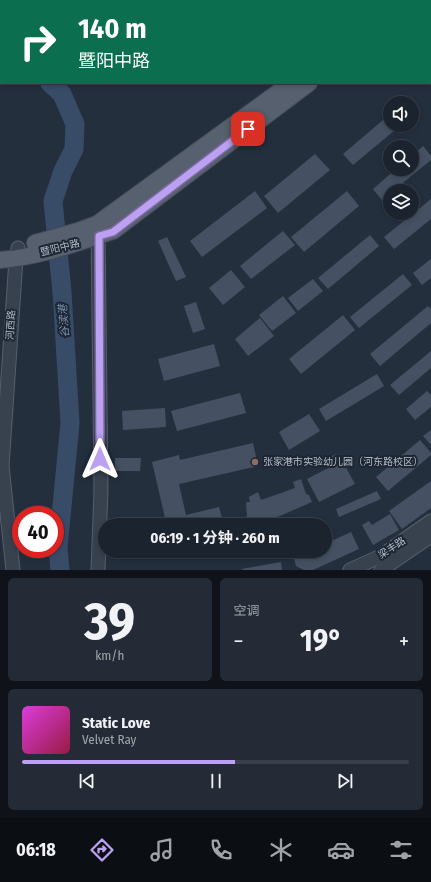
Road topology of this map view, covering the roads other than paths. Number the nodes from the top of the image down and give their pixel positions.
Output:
1 (290, 84) edge
2 (308, 84) edge
3 (98, 230) junction
4 (0, 249) edge
5 (11, 255) edge
6 (1, 466) edge
7 (431, 521) edge
8 (431, 536) edge
9 (383, 566) edge
10 (13, 570) edge
11 (98, 570) edge
12 (350, 570) edge

1 - 3 main road, 暨阳中路
2 - 3 main road, 暨阳中路
3 - 5 main road, 暨阳中路
3 - 11 street
4 - 5 main road, 暨阳中路
5 - 6 street, 河西路
6 - 10 street, 河西路
7 - 9 street, 梁丰路
8 - 9 street, 梁丰路
9 - 12 street, 梁丰路

